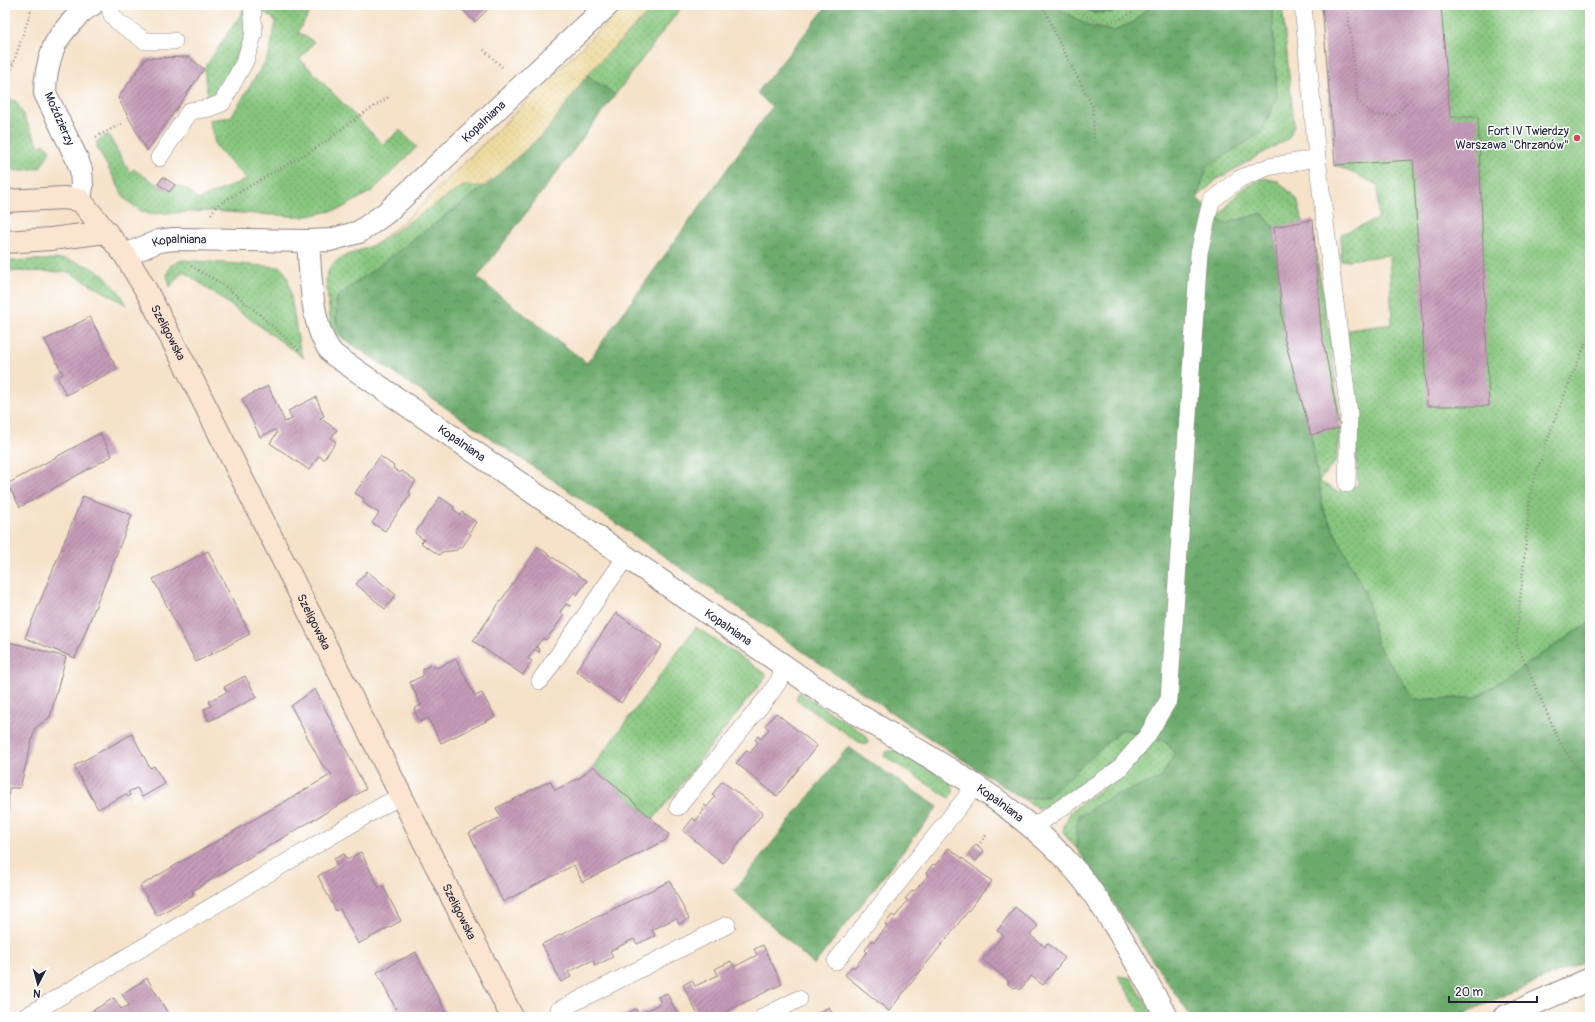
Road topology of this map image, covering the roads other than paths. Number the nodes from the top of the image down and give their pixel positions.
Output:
1 (109, 5) edge
2 (252, 5) edge
3 (608, 5) edge
4 (1303, 5) edge
5 (89, 6) edge
6 (174, 41) dead end
7 (159, 158) dead end
8 (1317, 158) junction
9 (80, 200) junction
10 (5, 201) edge
11 (106, 232) junction
12 (308, 241) junction
13 (5, 242) edge
14 (125, 255) junction
15 (1347, 484) dead end
16 (626, 557) junction
17 (785, 667) junction
18 (540, 681) dead end
19 (976, 785) junction
20 (401, 796) junction
21 (678, 807) dead end
22 (1033, 827) junction
23 (727, 925) dead end
24 (836, 961) dead end
25 (1590, 979) edge
26 (799, 999) dead end
27 (25, 1017) edge
28 (512, 1017) edge
29 (563, 1017) edge
30 (763, 1017) edge
31 (1167, 1017) edge
32 (1504, 1017) edge

1 - 6 lane
2 - 7 lane
3 - 12 street, Kopalniana
4 - 8 lane
5 - 9 street, Moździerzy
8 - 15 lane
8 - 22 lane
9 - 10 street
9 - 11 street, Szeligowska
11 - 13 street
11 - 14 street, Szeligowska
12 - 14 street, Kopalniana
12 - 16 street, Kopalniana
14 - 20 street, Szeligowska
16 - 17 street, Kopalniana
16 - 18 lane
17 - 19 street, Kopalniana
17 - 21 lane
19 - 22 street, Kopalniana
19 - 24 lane
20 - 27 lane
20 - 28 street, Szeligowska
22 - 31 street, Kopalniana
23 - 29 lane
25 - 32 street
26 - 30 lane

